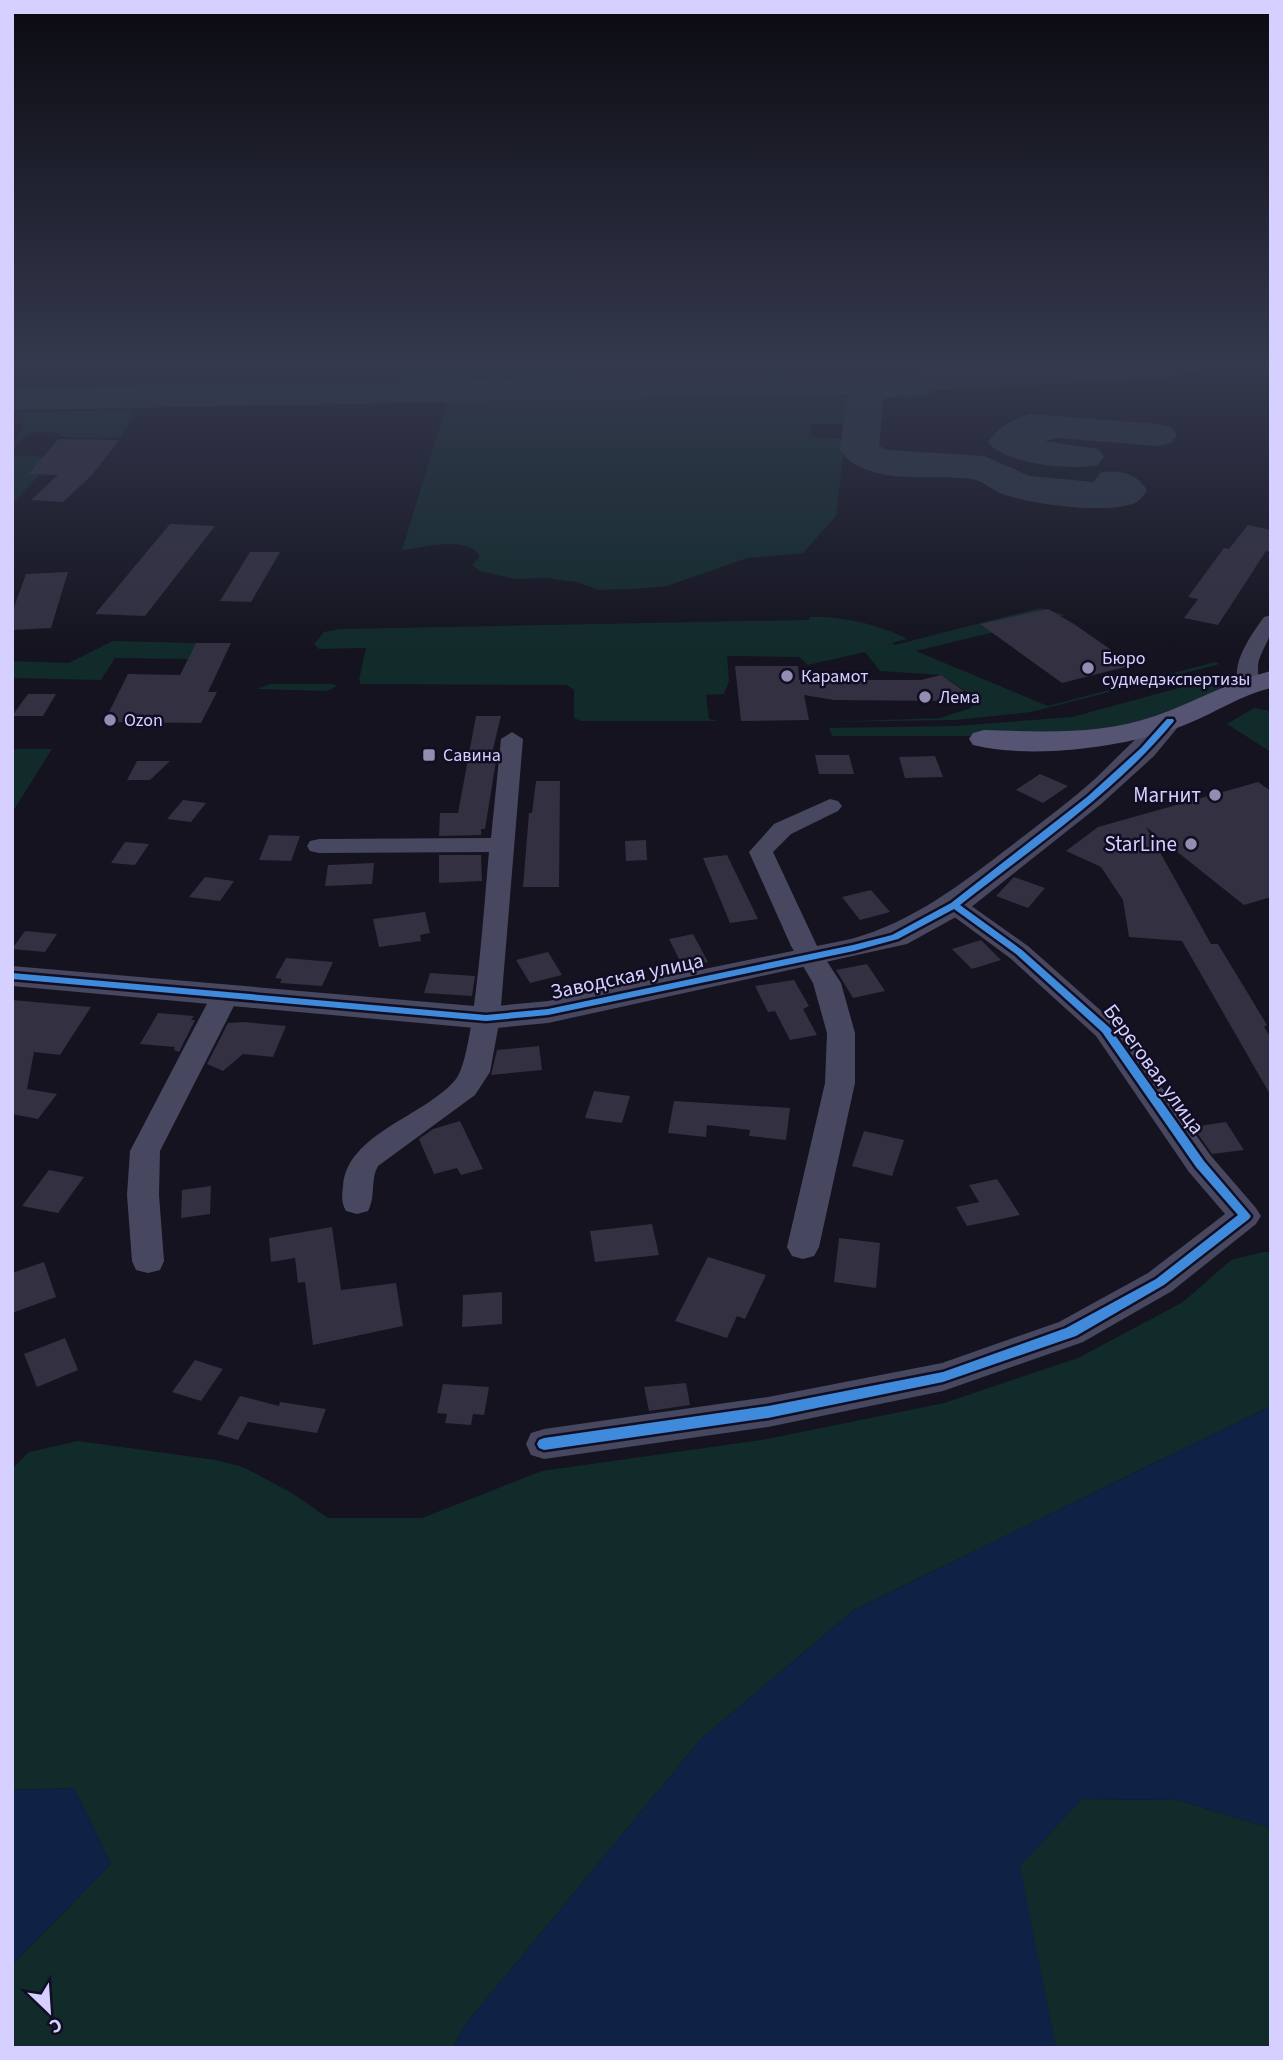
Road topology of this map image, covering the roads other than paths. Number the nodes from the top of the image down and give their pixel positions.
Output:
1 (1271, 621) edge
2 (1259, 681) edge
3 (1170, 721) junction
4 (512, 738) dead end
5 (984, 739) dead end
6 (830, 806) dead end
7 (502, 845) junction
8 (319, 846) dead end
9 (954, 905) junction
10 (811, 956) junction
11 (13, 977) edge
12 (225, 996) junction
13 (486, 1018) junction
14 (357, 1203) dead end
15 (803, 1247) dead end
16 (148, 1261) dead end
17 (544, 1444) dead end

1 - 2 street
2 - 3 main road
3 - 5 main road
3 - 9 street, Заводская улица
4 - 7 street
6 - 10 street
7 - 8 street
7 - 13 street
9 - 10 street, Заводская улица
9 - 17 street, Береговая улица
10 - 13 street, Заводская улица
10 - 15 street
11 - 12 street, Заводская улица
12 - 13 street, Заводская улица
12 - 16 street
13 - 14 street

